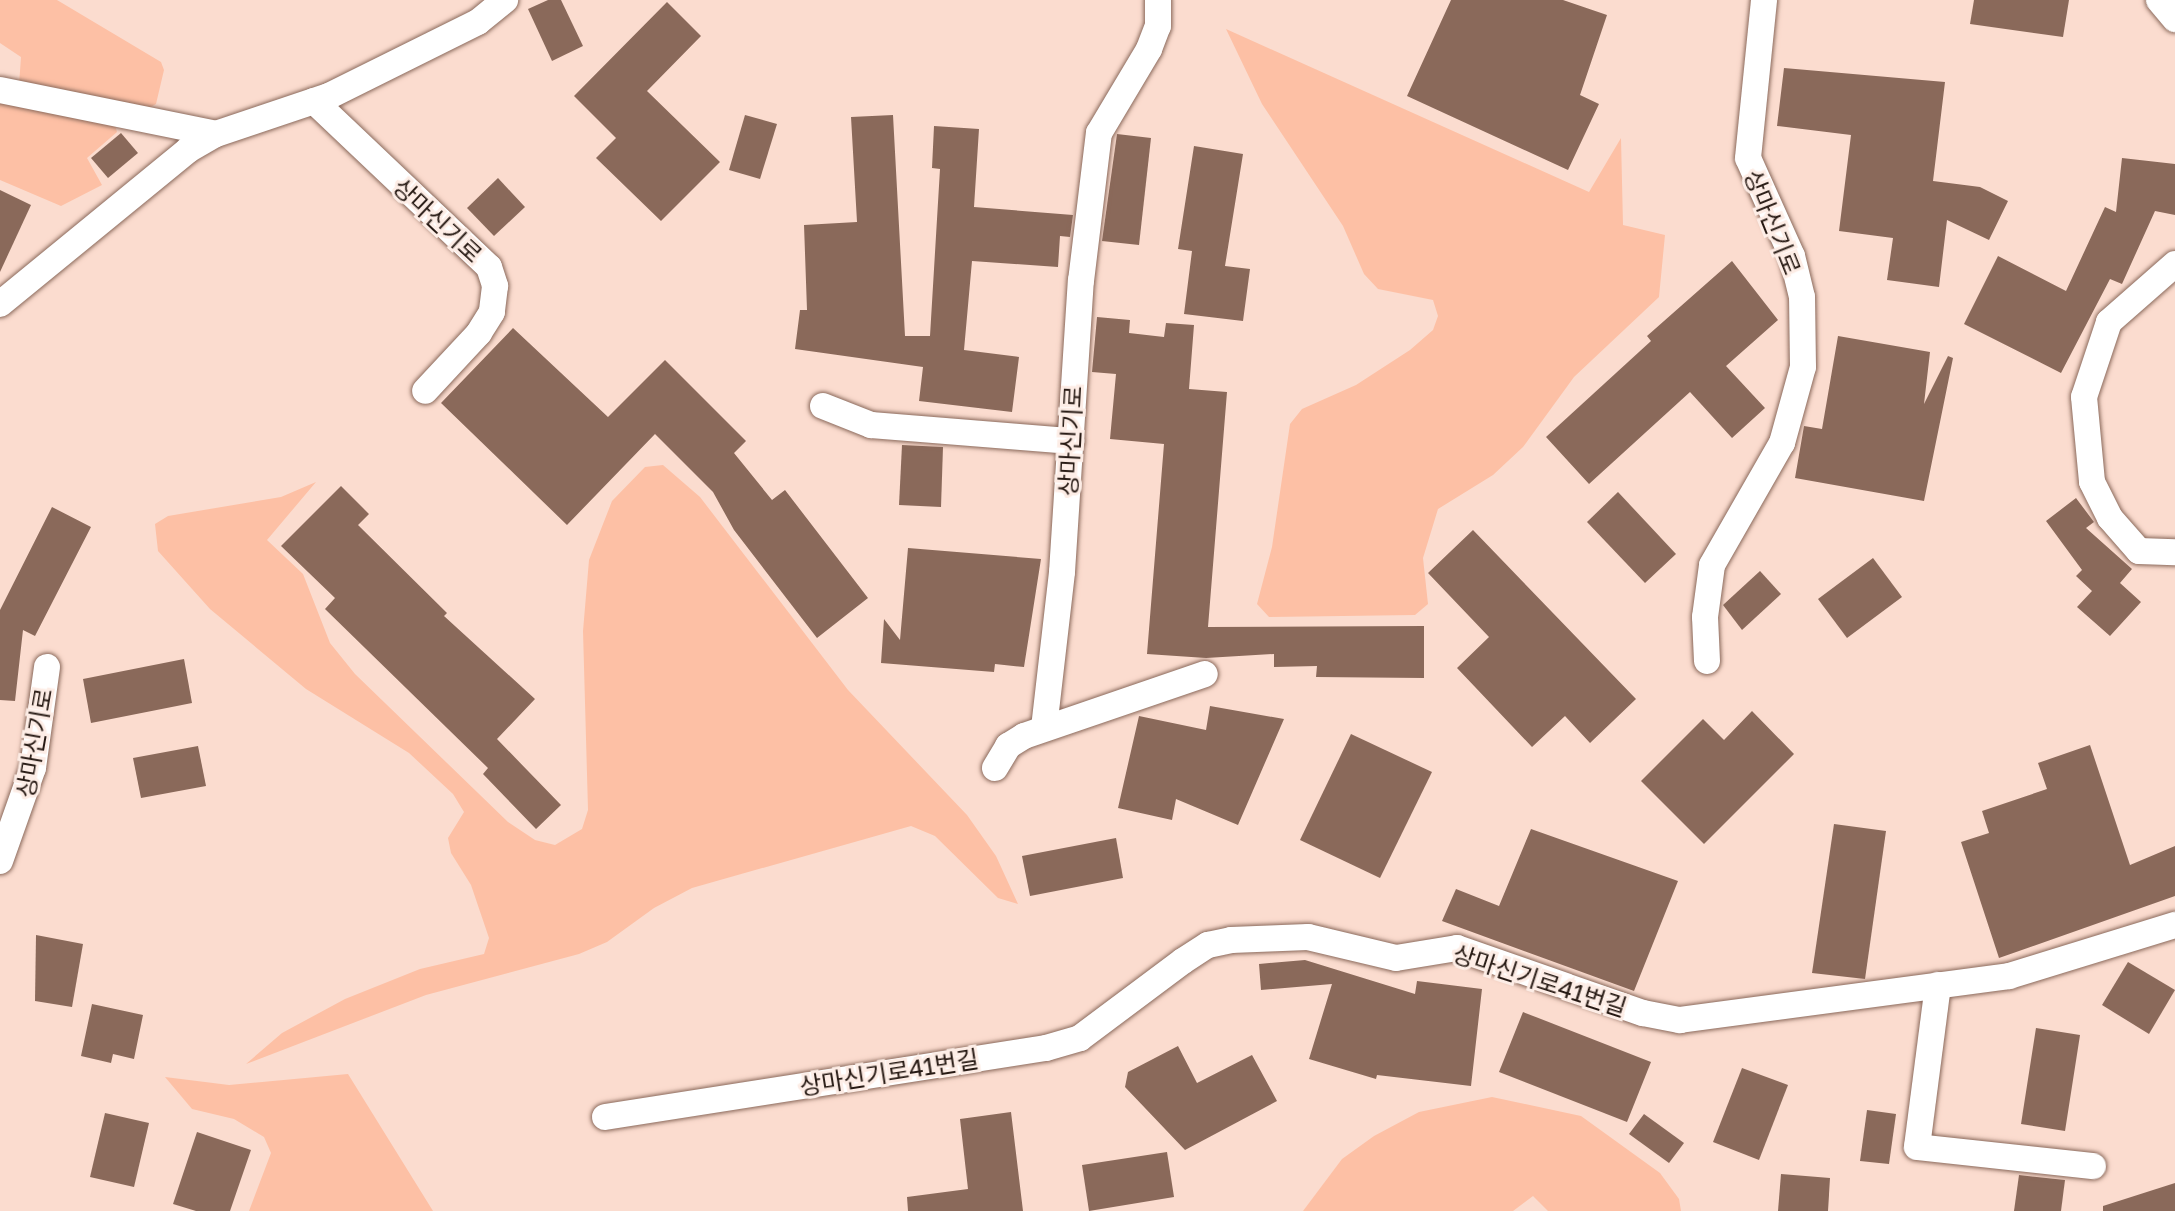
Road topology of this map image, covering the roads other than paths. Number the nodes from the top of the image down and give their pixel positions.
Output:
1 (505, 0) edge
2 (1158, 0) edge
3 (1764, 0) edge
4 (2159, 0) edge
5 (2175, 19) edge
6 (0, 90) edge
7 (314, 101) junction
8 (216, 134) junction
9 (2175, 264) edge
10 (0, 304) edge
11 (425, 391) dead end
12 (823, 406) dead end
13 (1071, 441) junction
14 (2175, 552) edge
15 (1707, 661) dead end
16 (47, 667) dead end
17 (1205, 674) dead end
18 (1044, 728) junction
19 (995, 768) dead end
20 (0, 861) edge
21 (2175, 925) edge
22 (1938, 985) junction
23 (605, 1117) dead end
24 (2093, 1166) dead end

1 - 7 street
2 - 13 street, 상마신기로
3 - 15 street, 상마신기로
4 - 5 street
6 - 8 street
7 - 8 street
7 - 11 street, 상마신기로
8 - 10 street
9 - 14 street
12 - 13 street
13 - 18 street, 상마신기로
16 - 20 street, 상마신기로
17 - 18 street
18 - 19 street
21 - 22 street, 상마신기로41번길
22 - 23 street, 상마신기로41번길
22 - 24 street

